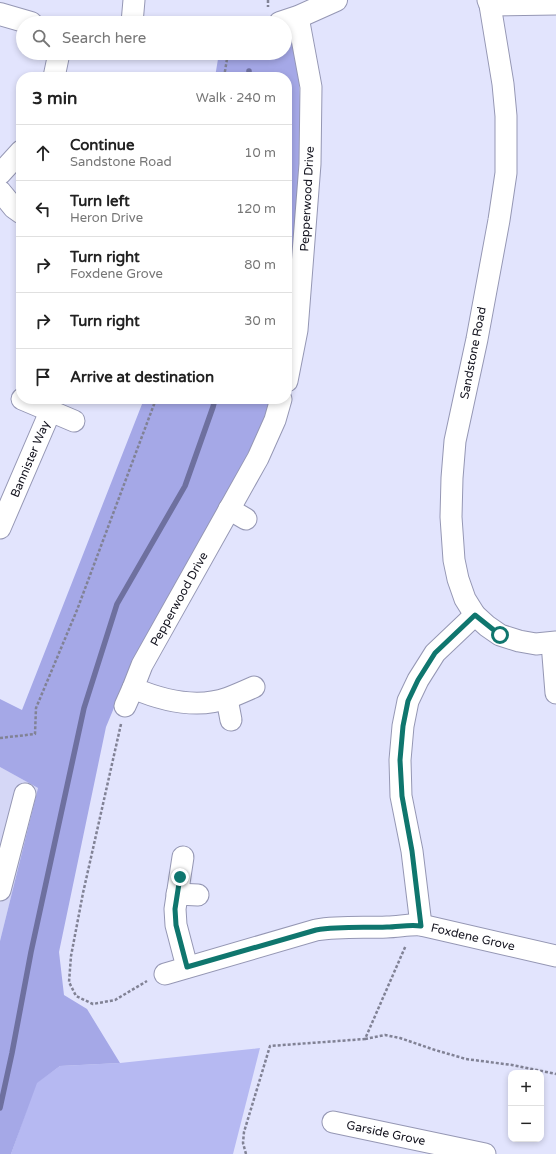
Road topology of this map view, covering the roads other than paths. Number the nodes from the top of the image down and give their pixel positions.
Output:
1 (134, 0) edge
2 (336, 0) edge
3 (489, 3) edge
4 (556, 4) edge
5 (0, 14) edge
6 (133, 16) edge
7 (16, 19) edge
8 (292, 19) edge
9 (292, 29) edge
10 (58, 60) edge
11 (55, 72) edge
12 (16, 156) edge
13 (0, 174) edge
14 (0, 191) edge
15 (16, 209) edge
16 (292, 356) edge
17 (32, 404) edge
18 (280, 404) edge
19 (50, 412) junction
20 (74, 421) dead end
21 (0, 528) edge
22 (475, 615) junction
23 (554, 643) edge
24 (254, 687) dead end
25 (133, 688) junction
26 (556, 693) edge
27 (227, 699) junction
28 (125, 706) road end
29 (231, 720) dead end
30 (25, 794) dead end
31 (183, 857) dead end
32 (0, 890) edge
33 (177, 894) junction
34 (198, 895) dead end
35 (418, 925) junction
36 (556, 956) edge
37 (194, 965) junction
38 (166, 974) road end
39 (333, 1122) dead end
40 (485, 1154) edge

1 - 6 street
2 - 8 street
3 - 4 street
3 - 22 street, Sandstone Road
5 - 7 street
9 - 16 street, Pepperwood Drive
10 - 11 street
12 - 13 street
14 - 15 street
17 - 19 street, Bannister Way
18 - 25 street, Pepperwood Drive
19 - 20 street, Bannister Way
19 - 21 street, Bannister Way
22 - 23 street, Sandstone Road
22 - 35 street
23 - 26 street
24 - 27 street
25 - 27 street
25 - 28 street, Pepperwood Drive
27 - 29 street
30 - 32 street
31 - 33 street
33 - 34 street
33 - 37 street
35 - 36 street, Foxdene Grove
35 - 37 street, Foxdene Grove
37 - 38 street, Foxdene Grove
39 - 40 street, Garside Grove

